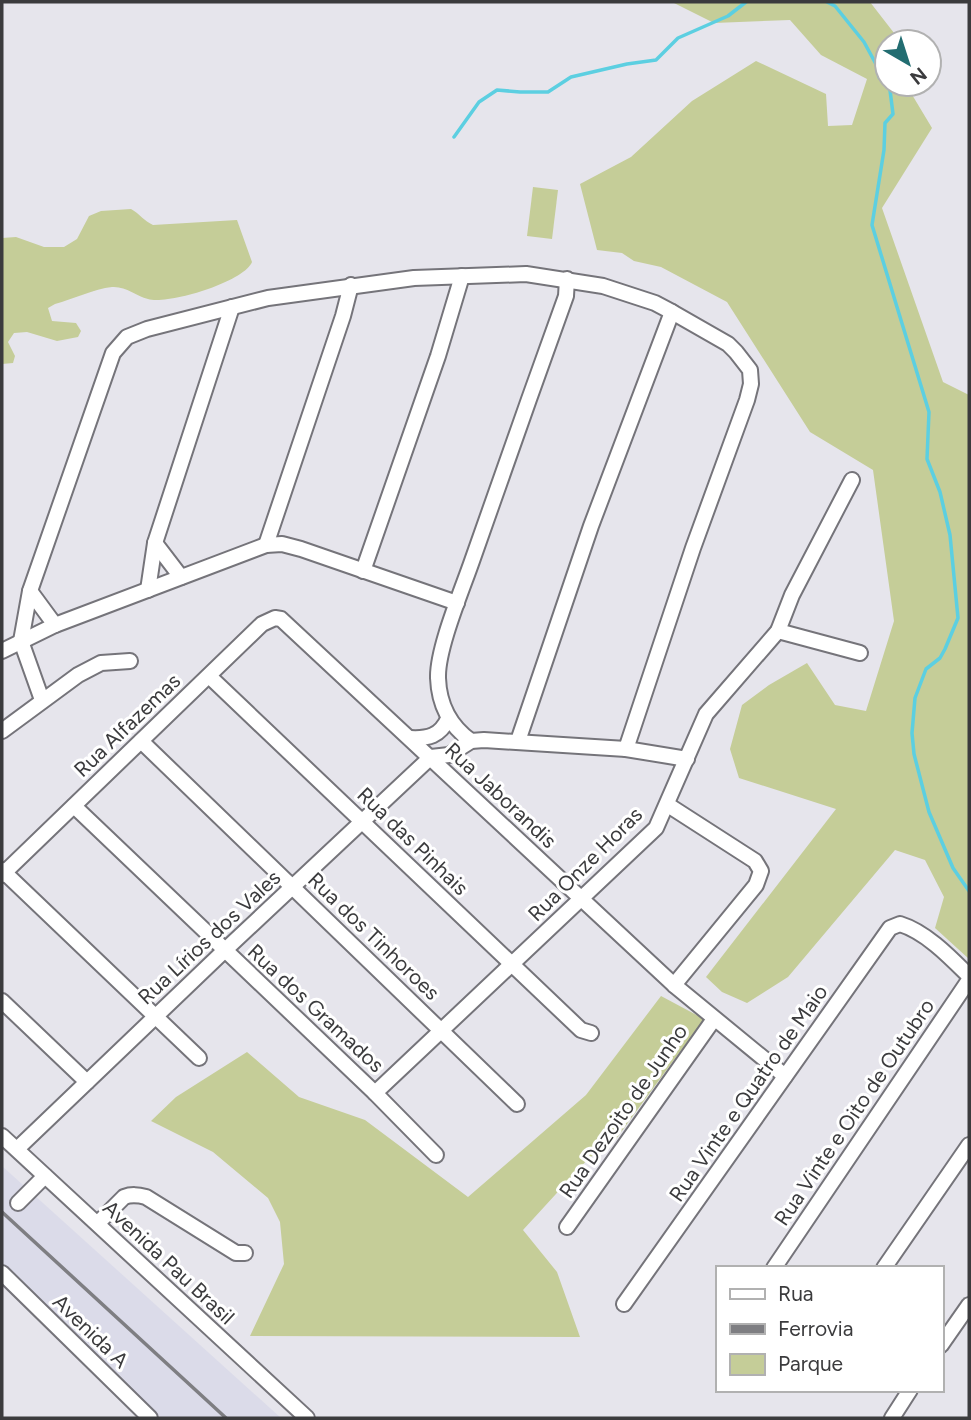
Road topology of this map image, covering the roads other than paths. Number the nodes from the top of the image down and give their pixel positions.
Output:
1 (462, 276) junction
2 (567, 279) junction
3 (351, 285) junction
4 (232, 307) junction
5 (672, 312) junction
6 (852, 480) dead end
7 (155, 543) junction
8 (266, 545) junction
9 (363, 572) junction
10 (181, 577) junction
11 (148, 590) junction
12 (30, 591) junction
13 (457, 603) junction
14 (286, 622) joint
15 (55, 625) junction
16 (779, 631) junction
17 (21, 641) junction
18 (2, 651) edge
19 (860, 653) dead end
20 (130, 661) dead end
21 (209, 676) junction
22 (42, 699) junction
23 (448, 719) junction
24 (2, 732) edge
25 (410, 738) junction
26 (141, 741) junction
27 (471, 741) junction
28 (518, 741) junction
29 (626, 750) junction
30 (431, 757) junction
31 (687, 759) junction
32 (668, 805) junction
33 (74, 806) junction
34 (362, 822) junction
35 (3, 873) edge
36 (292, 887) junction
37 (581, 900) junction
38 (224, 951) junction
39 (512, 964) junction
40 (969, 978) edge
41 (674, 985) junction
42 (2, 1001) edge
43 (155, 1016) junction
44 (714, 1019) junction
45 (441, 1031) junction
46 (592, 1033) dead end
47 (199, 1058) dead end
48 (785, 1076) junction
49 (87, 1082) junction
50 (375, 1093) junction
51 (517, 1104) dead end
52 (2, 1136) edge
53 (969, 1145) edge
54 (17, 1149) junction
55 (436, 1156) dead end
56 (46, 1175) junction
57 (18, 1203) dead end
58 (98, 1223) junction
59 (567, 1227) dead end
60 (245, 1253) dead end
61 (775, 1266) edge
62 (885, 1266) edge
63 (2, 1273) edge
64 (624, 1304) dead end
65 (969, 1306) edge
66 (943, 1342) edge
67 (906, 1396) edge
68 (150, 1418) edge
69 (307, 1418) edge
70 (892, 1418) edge

1 - 2 street
1 - 3 street
1 - 9 street
2 - 5 street
2 - 13 street
3 - 4 street
3 - 8 street
4 - 7 street
4 - 12 street
5 - 28 street
5 - 29 street
6 - 16 street, Rua Onze Horas
7 - 10 street
7 - 11 street
8 - 9 street
8 - 10 street
9 - 13 street
10 - 11 street
11 - 15 street
12 - 15 street
12 - 17 street
13 - 23 street
14 - 21 street, Rua Alfazemas
14 - 25 street, Rua Jaborandis
15 - 17 street
16 - 19 street
16 - 31 street, Rua Onze Horas
17 - 18 street
17 - 22 street
20 - 22 street
21 - 26 street, Rua Alfazemas
21 - 34 street, Rua das Pinhais
22 - 24 street
23 - 25 street
23 - 27 street
25 - 30 street, Rua Jaborandis
26 - 33 street, Rua Alfazemas
26 - 36 street, Rua dos Tinhoroes
27 - 28 street
27 - 30 street
28 - 29 street
29 - 31 street
30 - 34 street, Rua Lírios dos Vales
30 - 37 street, Rua Jaborandis
31 - 32 street, Rua Onze Horas
32 - 37 street, Rua Onze Horas
32 - 41 street
33 - 35 street, Rua Alfazemas
33 - 38 street, Rua dos Gramados
34 - 36 street, Rua Lírios dos Vales
34 - 39 street, Rua das Pinhais
35 - 43 street
36 - 38 street, Rua Lírios dos Vales
36 - 45 street, Rua dos Tinhoroes
37 - 39 street, Rua Onze Horas
37 - 41 street, Rua Jaborandis
38 - 43 street, Rua Lírios dos Vales
38 - 50 street, Rua dos Gramados
39 - 45 street, Rua Onze Horas
39 - 46 street, Rua das Pinhais
40 - 48 street, Rua Vinte e Quatro de Maio
40 - 61 street, Rua Vinte e Oito de Outubro
41 - 44 street, Rua Jaborandis
42 - 49 street
43 - 47 street
43 - 49 street, Rua Lírios dos Vales
44 - 48 street, Rua Jaborandis
44 - 59 street, Rua Dezoito de Junho
45 - 50 street, Rua Onze Horas
45 - 51 street, Rua dos Tinhoroes
48 - 64 street, Rua Vinte e Quatro de Maio
49 - 54 street, Rua Lírios dos Vales
50 - 55 street, Rua dos Gramados
52 - 54 street, Avenida Pau Brasil
53 - 62 street
54 - 56 street, Avenida Pau Brasil
56 - 57 street
56 - 58 street, Avenida Pau Brasil
58 - 60 street
58 - 69 street, Avenida Pau Brasil
63 - 68 street, Avenida A
65 - 66 street
67 - 70 street

